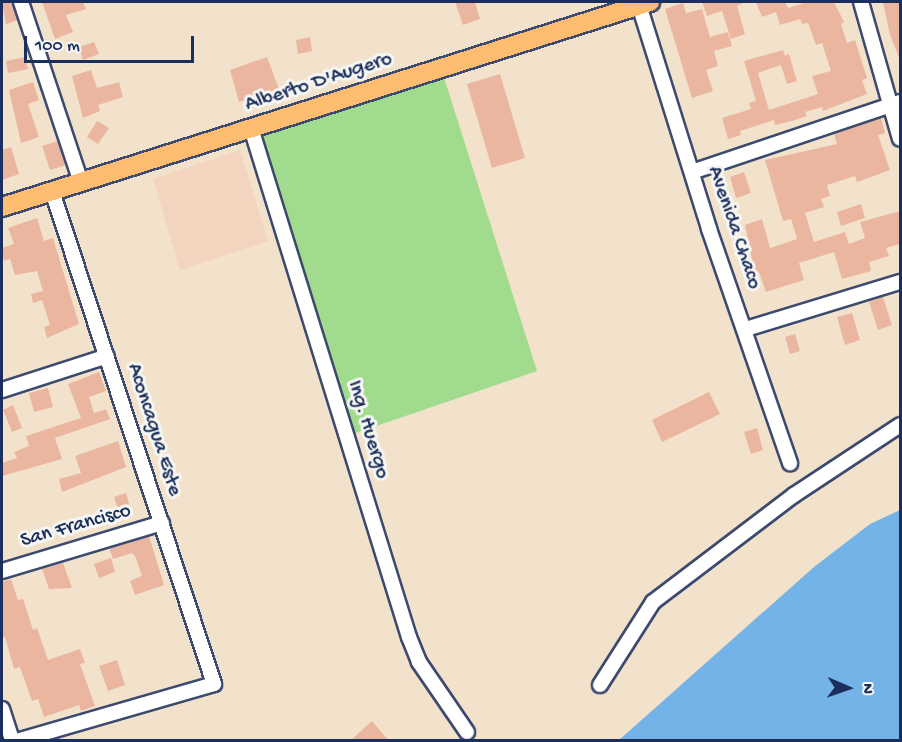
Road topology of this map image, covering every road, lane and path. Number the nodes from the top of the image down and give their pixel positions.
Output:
1 (21, 2) edge
2 (861, 2) edge
3 (645, 3) edge
4 (895, 104) edge
5 (250, 128) junction
6 (900, 139) edge
7 (692, 172) junction
8 (81, 182) junction
9 (52, 190) junction
10 (2, 207) edge
11 (900, 282) edge
12 (746, 329) junction
13 (107, 356) junction
14 (2, 390) edge
15 (900, 424) edge
16 (790, 463) dead end
17 (162, 524) junction
18 (2, 571) edge
19 (600, 685) dead end
20 (2, 709) edge
21 (467, 732) dead end
22 (12, 741) edge
23 (20, 741) edge

1 - 8 street
2 - 4 street
3 - 5 main road, Alberto D'Augero
3 - 7 street, Avenida Chaco
4 - 6 street
4 - 7 street
5 - 8 main road, Alberto D'Augero
5 - 21 street, Ing. Huergo
7 - 12 street, Avenida Chaco
8 - 9 main road, Alberto D'Augero
9 - 10 main road, Alberto D'Augero
9 - 13 street, Aconcagua Este
11 - 12 street
12 - 16 street, Avenida Chaco
13 - 14 street
13 - 17 street, Aconcagua Este
15 - 19 street
17 - 18 street, San Francisco
17 - 23 street, Aconcagua Este
20 - 22 street

